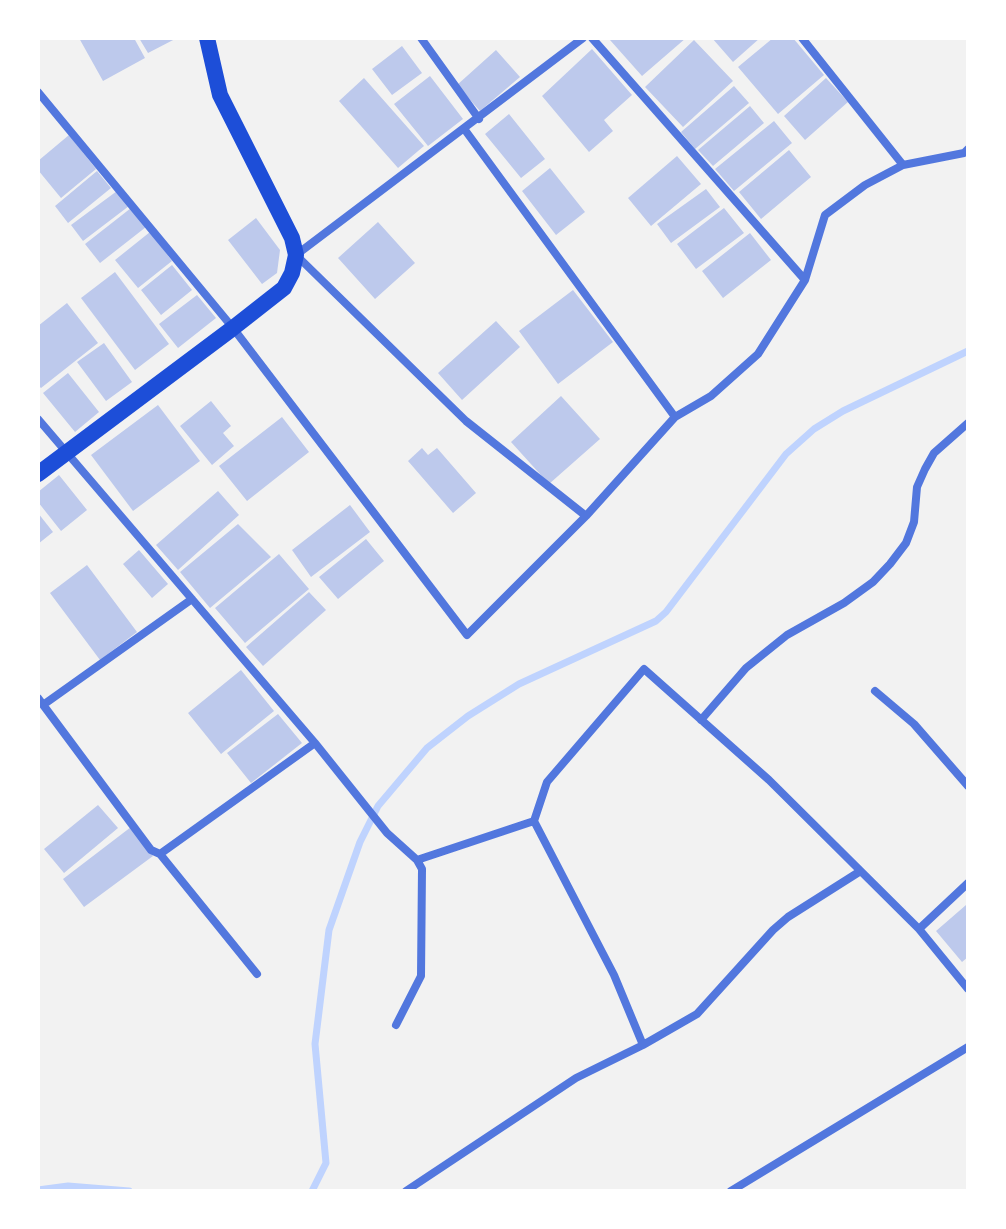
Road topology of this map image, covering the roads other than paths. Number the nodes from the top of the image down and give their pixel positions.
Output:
1 (207, 38) edge
2 (421, 38) edge
3 (583, 38) edge
4 (592, 38) edge
5 (802, 38) edge
6 (38, 92) edge
7 (479, 119) junction
8 (465, 130) junction
9 (968, 149) edge
10 (903, 165) junction
11 (296, 255) junction
12 (805, 280) junction
13 (233, 328) junction
14 (675, 417) junction
15 (38, 419) edge
16 (968, 423) edge
17 (68, 453) junction
18 (38, 474) edge
19 (586, 516) junction
20 (192, 599) junction
21 (875, 691) dead end
22 (40, 701) edge
23 (701, 720) junction
24 (315, 743) junction
25 (968, 786) edge
26 (534, 821) junction
27 (160, 854) junction
28 (417, 860) junction
29 (859, 872) junction
30 (968, 883) edge
31 (919, 929) junction
32 (257, 974) dead end
33 (968, 989) edge
34 (396, 1025) dead end
35 (643, 1045) junction
36 (968, 1047) edge
37 (406, 1191) edge
38 (731, 1191) edge

1 - 11 main road
2 - 7 street
3 - 7 street
4 - 12 street
5 - 10 street
6 - 13 street
7 - 8 street
8 - 11 street
8 - 14 street
9 - 10 street
10 - 12 street
11 - 13 main road
11 - 19 street
12 - 14 street
13 - 17 main road
13 - 19 street
14 - 19 street
15 - 17 street
16 - 23 street
17 - 18 main road
17 - 20 street
20 - 22 street
20 - 24 street
21 - 25 street
22 - 27 street
23 - 26 street
23 - 29 street
24 - 27 street
24 - 28 street
26 - 28 street
26 - 35 street
27 - 32 street
28 - 34 street
29 - 31 street
29 - 35 street
30 - 31 street
31 - 33 street
35 - 37 street
36 - 38 street

